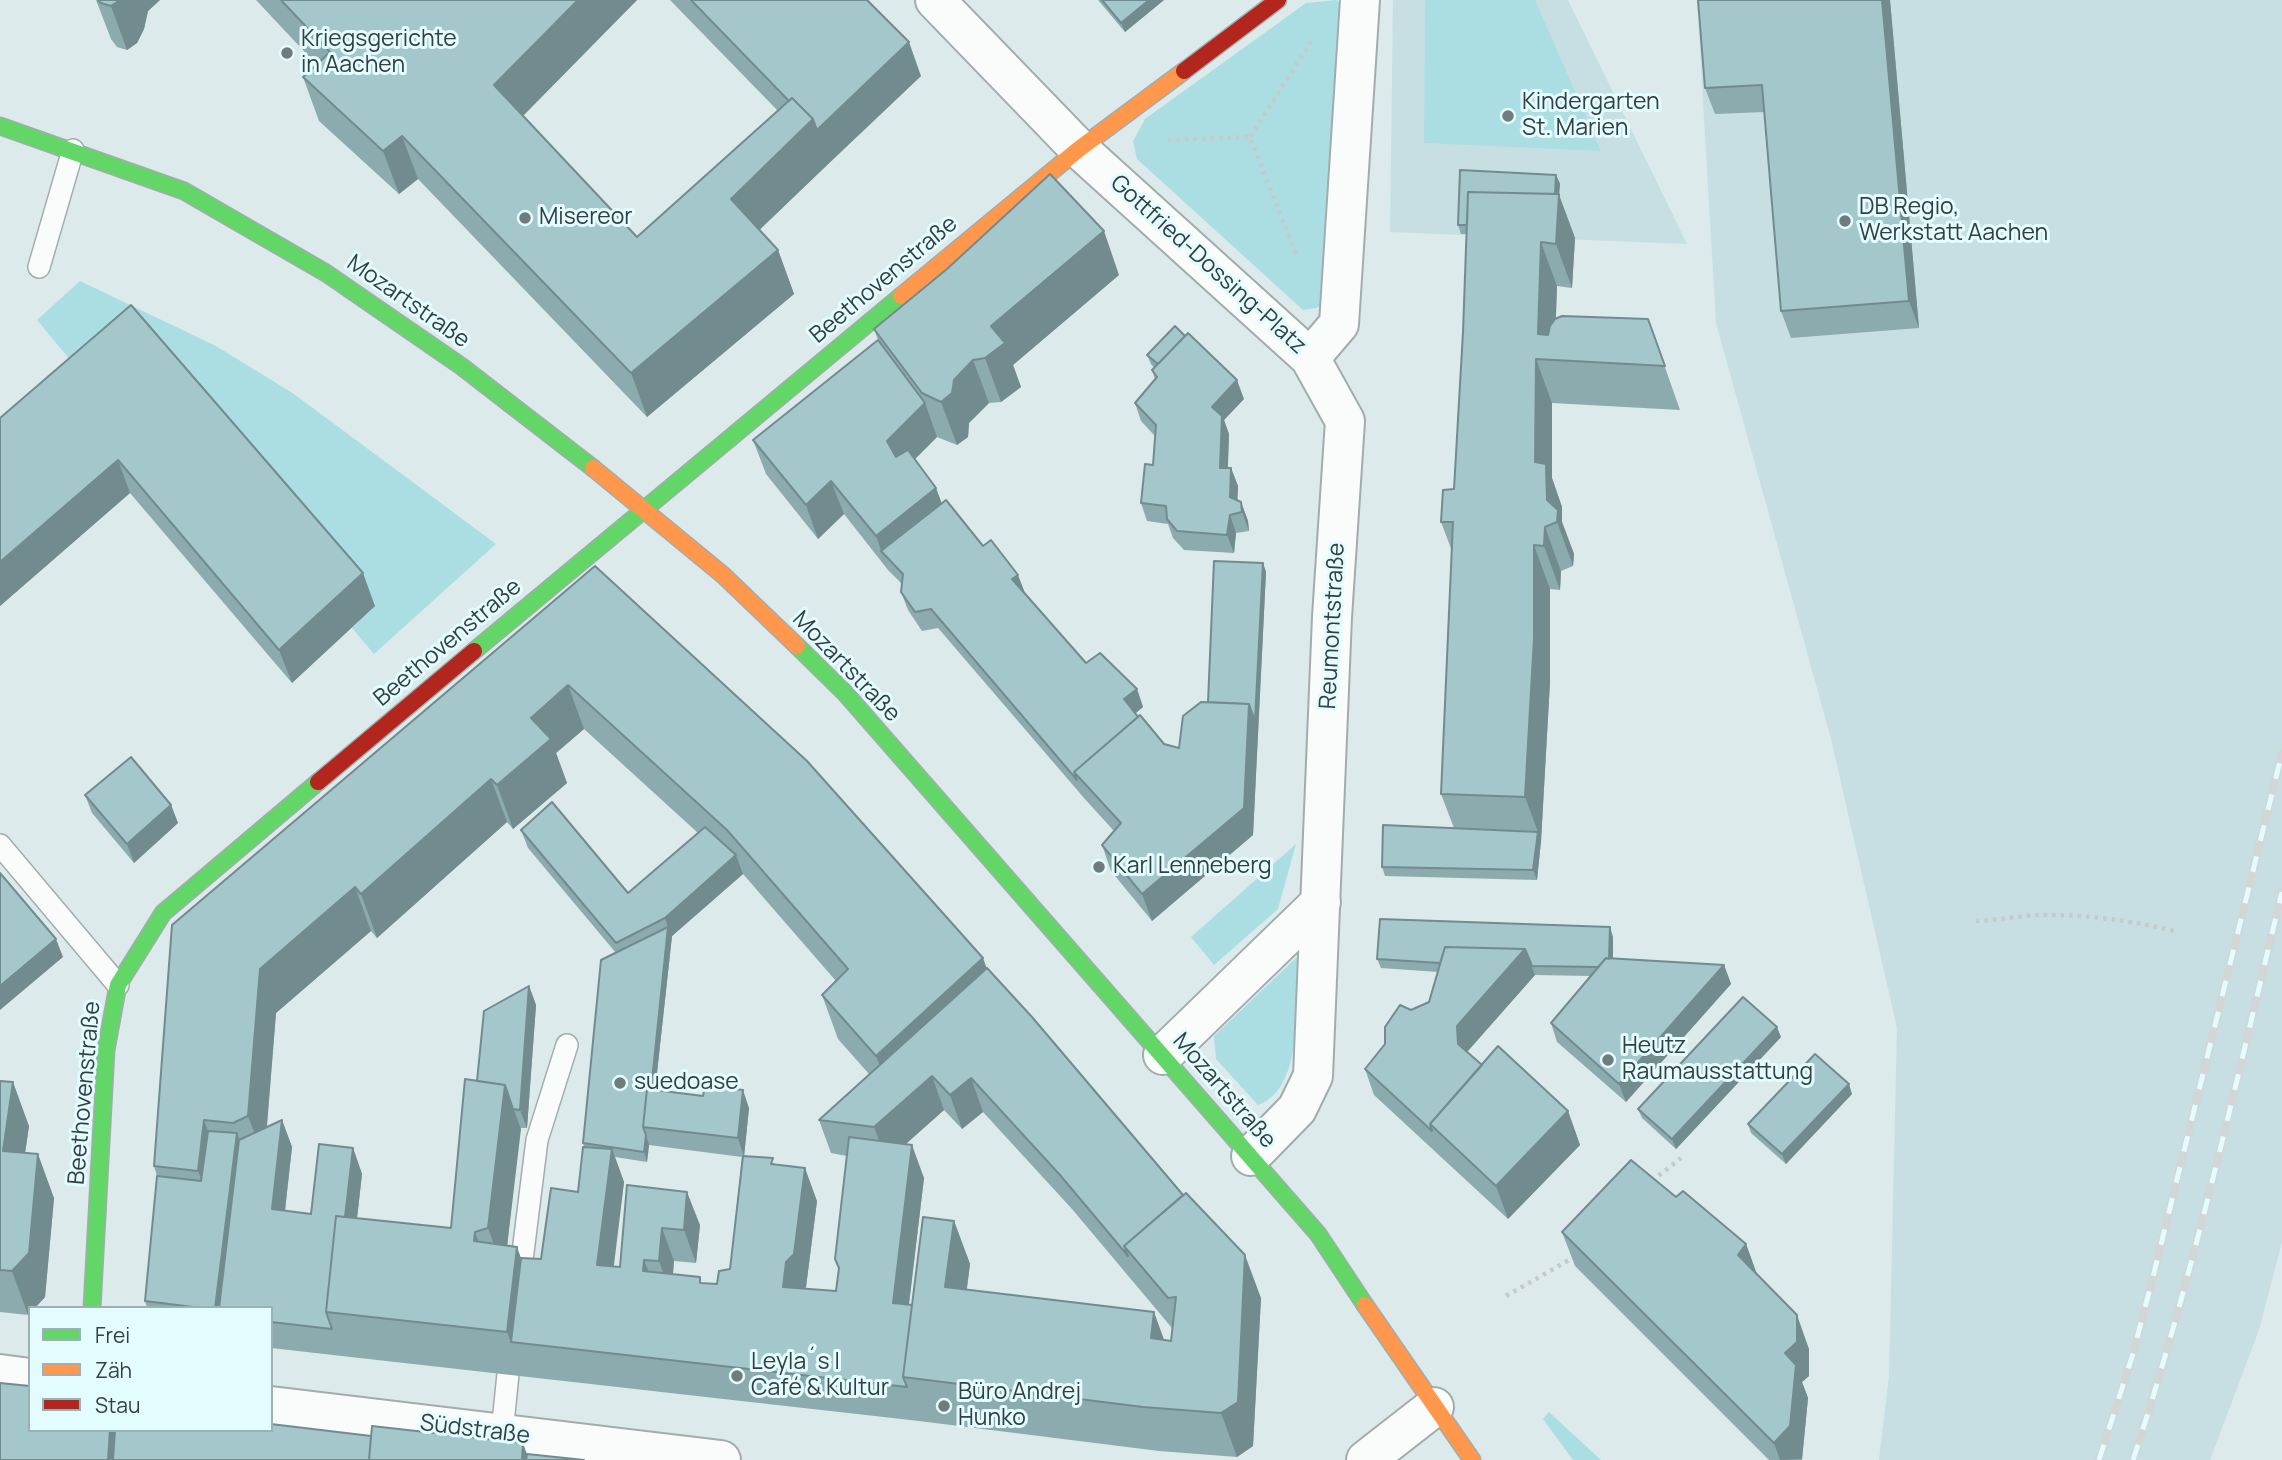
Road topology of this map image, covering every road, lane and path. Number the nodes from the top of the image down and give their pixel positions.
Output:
1 (935, 0) edge
2 (1278, 0) edge
3 (1360, 0) edge
4 (1316, 34) dead end
5 (1114, 123) junction
6 (0, 126) edge
7 (1250, 137) junction
8 (1079, 149) junction
9 (73, 150) junction
10 (1297, 259) dead end
11 (40, 267) dead end
12 (1310, 358) junction
13 (644, 508) junction
14 (0, 845) edge
15 (1321, 902) junction
16 (1976, 921) dead end
17 (2175, 931) dead end
18 (118, 985) junction
19 (567, 1045) dead end
20 (1163, 1055) junction
21 (1251, 1156) junction
22 (1681, 1158) dead end
23 (1644, 1187) edge
24 (1581, 1253) edge
25 (518, 1289) edge
26 (1506, 1296) dead end
27 (92, 1306) edge
28 (0, 1374) edge
29 (508, 1374) edge
30 (28, 1378) edge
31 (273, 1406) edge
32 (1434, 1408) junction
33 (478, 1438) junction
34 (721, 1460) edge
35 (1366, 1460) edge
36 (1472, 1460) edge

1 - 8 street, Gottfried-Dossing-Platz
2 - 5 main road
3 - 12 street, Gottfried-Dossing-Platz
4 - 7 path
5 - 7 path
5 - 8 main road
6 - 9 main road, Mozartstraße
7 - 10 path
8 - 12 street, Gottfried-Dossing-Platz
8 - 13 main road, Beethovenstraße
9 - 11 lane
9 - 13 main road, Mozartstraße
12 - 15 street, Reumontstraße
13 - 18 main road, Beethovenstraße
13 - 20 main road, Mozartstraße
14 - 18 lane
15 - 20 street
15 - 21 street, Reumontstraße
16 - 17 path
18 - 27 main road, Beethovenstraße
19 - 25 lane
20 - 21 main road, Mozartstraße
21 - 32 main road, Mozartstraße
22 - 23 path
24 - 26 path
28 - 30 street
29 - 33 lane
31 - 33 street, Südstraße
32 - 35 street
32 - 36 main road, Mozartstraße
33 - 34 street, Südstraße

